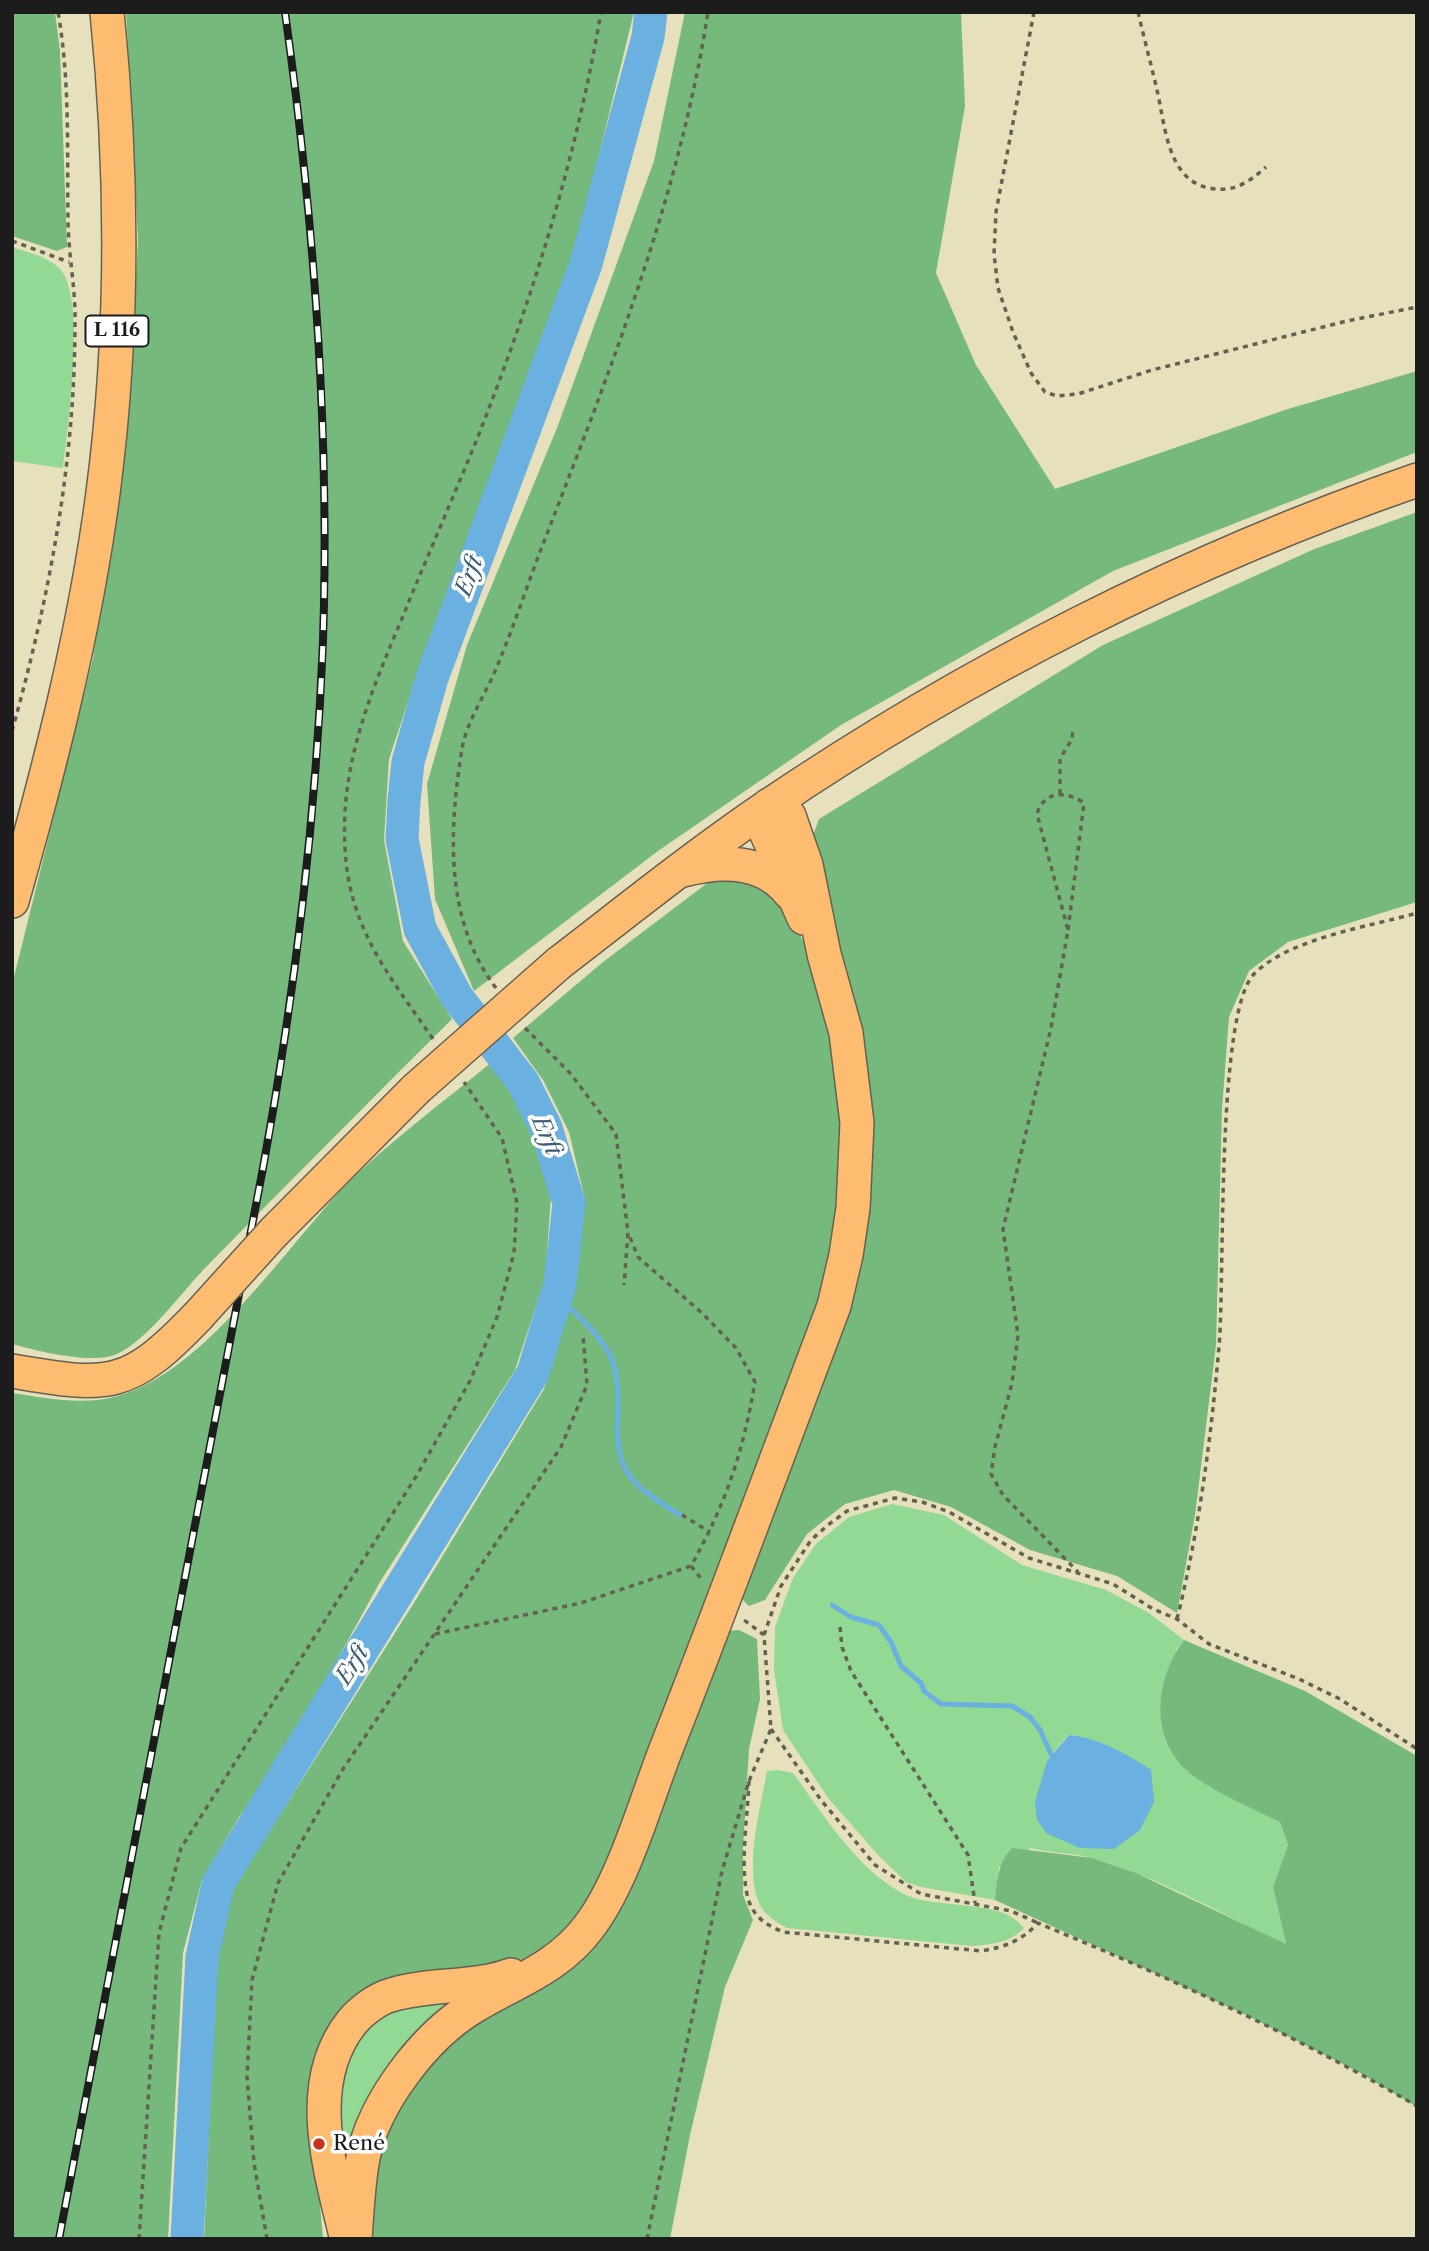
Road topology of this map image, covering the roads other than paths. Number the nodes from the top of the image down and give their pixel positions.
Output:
1 (107, 12) edge
2 (1417, 480) edge
3 (769, 806) junction
4 (677, 872) junction
5 (791, 893) junction
6 (12, 901) edge
7 (824, 954) junction
8 (12, 1371) edge
9 (556, 1959) junction
10 (346, 2239) edge
11 (355, 2239) edge

1 - 6 main road, L 116
2 - 3 main road
3 - 4 main road
3 - 5 main road
3 - 7 main road
4 - 5 main road
4 - 8 main road, bridge
5 - 7 main road
7 - 9 main road
9 - 10 main road
9 - 11 main road

